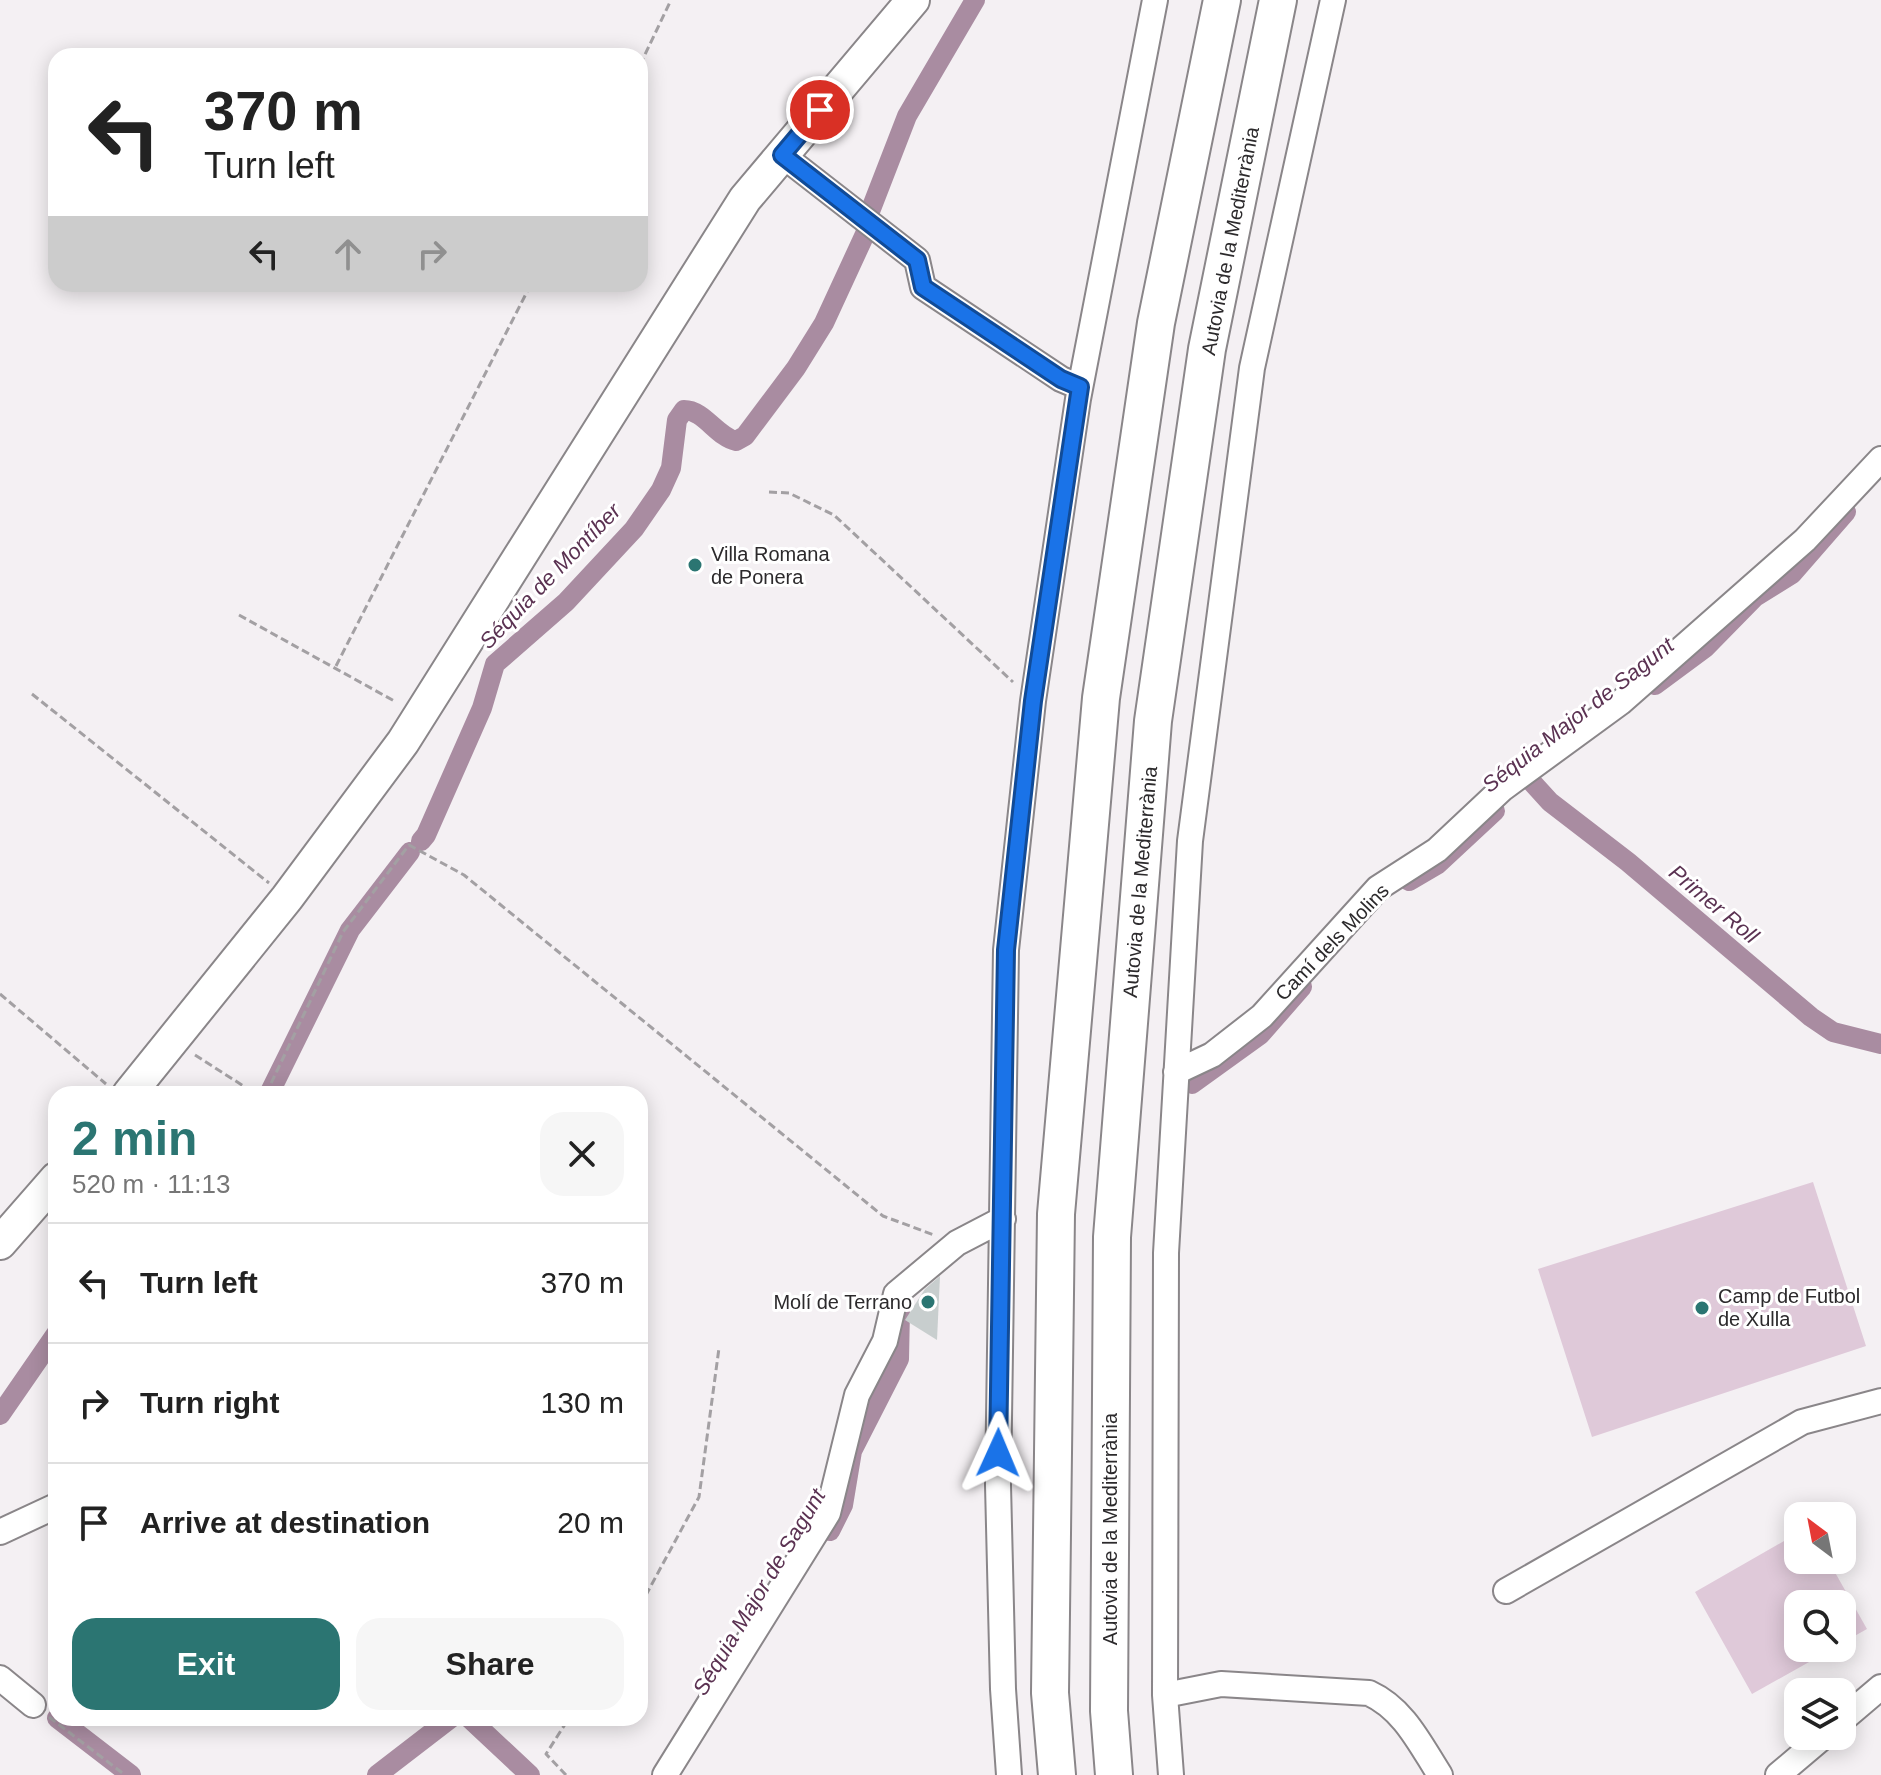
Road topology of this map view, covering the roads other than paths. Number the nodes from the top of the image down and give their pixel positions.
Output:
1 (913, 0) edge
2 (1155, 0) edge
3 (1222, 0) edge
4 (1278, 0) edge
5 (1333, 0) edge
6 (782, 155) junction
7 (1080, 387) junction
8 (1881, 459) edge
9 (1176, 1072) junction
10 (121, 1086) edge
11 (48, 1188) edge
12 (1003, 1219) junction
13 (0, 1243) edge
14 (1881, 1401) edge
15 (48, 1510) edge
16 (0, 1532) edge
17 (1506, 1591) dead end
18 (0, 1678) edge
19 (1881, 1687) edge
20 (1165, 1695) junction
21 (33, 1705) road end
22 (1856, 1708) edge
23 (1807, 1750) edge
24 (665, 1775) edge
25 (1009, 1775) edge
26 (1057, 1775) edge
27 (1114, 1775) edge
28 (1171, 1775) edge
29 (1440, 1775) edge
30 (1778, 1775) edge

1 - 6 main road
2 - 7 street
3 - 26 highway
4 - 27 highway, Autovia de la Mediterrània
5 - 9 street
6 - 7 street
6 - 10 main road
7 - 12 street
8 - 9 street, Camí dels Molins
9 - 20 street
11 - 13 main road
12 - 24 street
12 - 25 street
14 - 17 street
15 - 16 street
18 - 21 street
19 - 22 street
20 - 28 street
20 - 29 street
23 - 30 street

